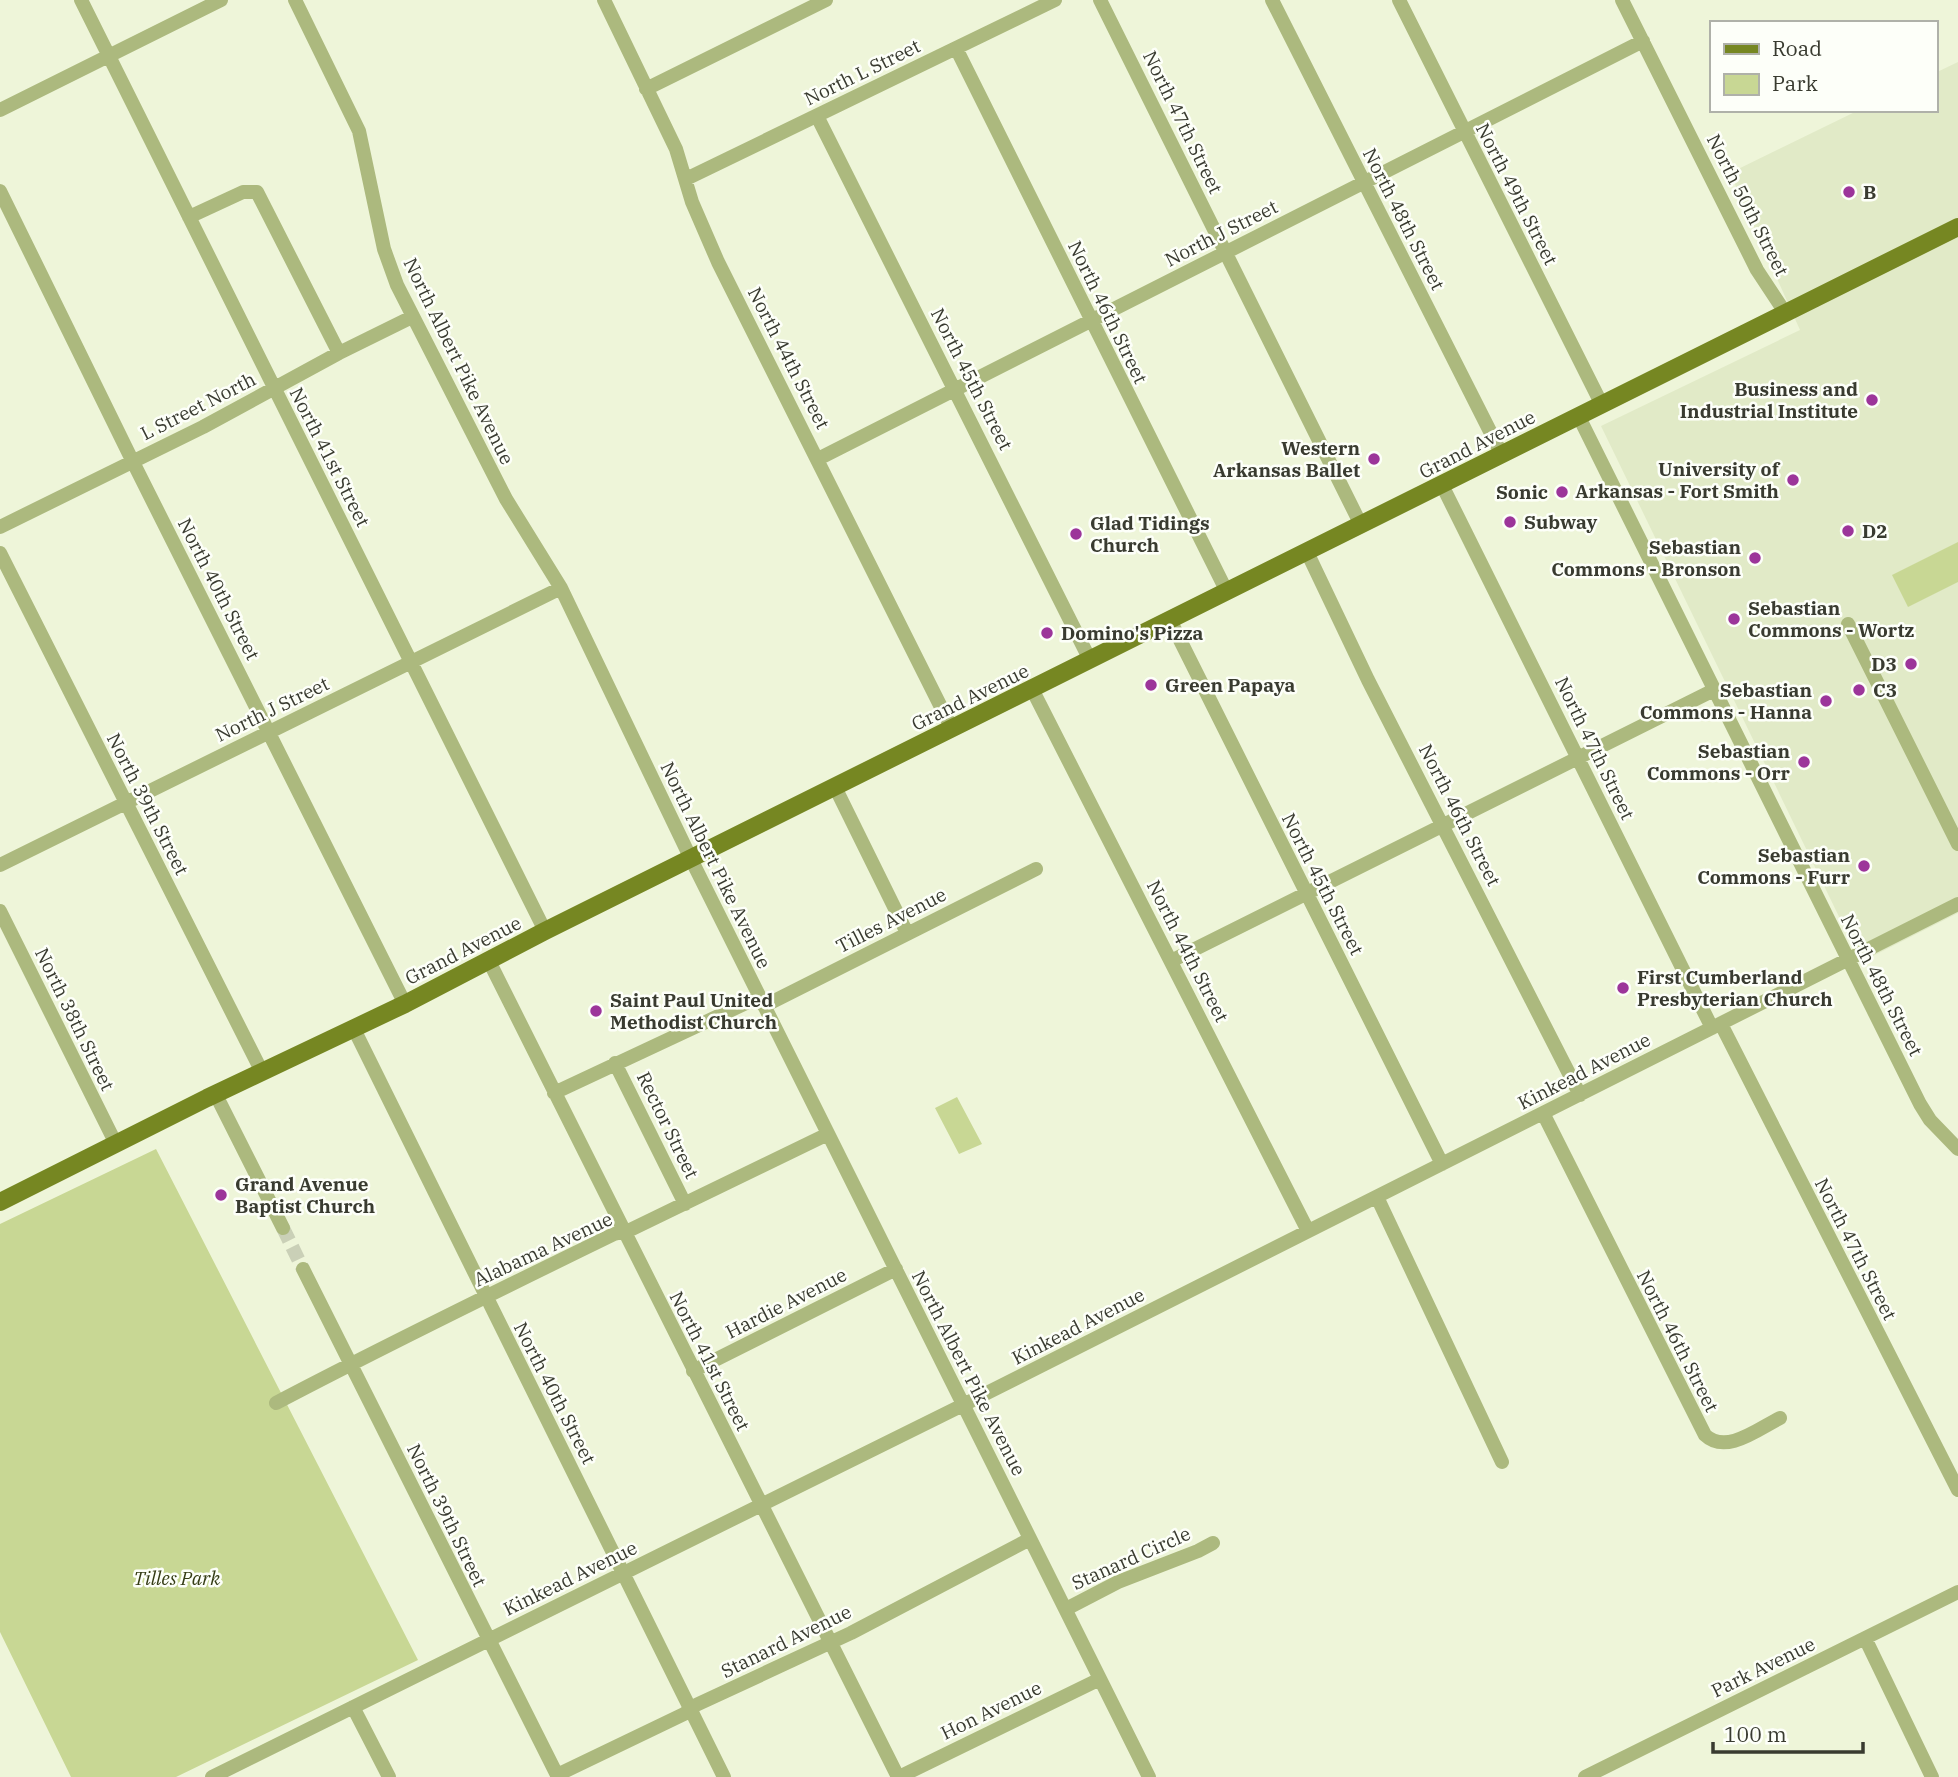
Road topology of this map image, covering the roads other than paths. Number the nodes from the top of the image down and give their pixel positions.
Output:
1 (81, 0) edge
2 (221, 0) edge
3 (295, 0) edge
4 (604, 0) edge
5 (826, 0) edge
6 (1055, 0) edge
7 (1100, 0) edge
8 (1272, 0) edge
9 (1399, 0) edge
10 (1622, 0) edge
11 (1643, 41) junction
12 (956, 48) junction
13 (109, 56) junction
14 (646, 89) junction
15 (0, 110) edge
16 (817, 116) junction
17 (1464, 131) junction
18 (686, 179) junction
19 (1364, 182) junction
20 (0, 191) edge
21 (189, 217) junction
22 (1958, 228) edge
23 (1226, 252) junction
24 (1786, 314) junction
25 (412, 317) junction
26 (1090, 321) junction
27 (339, 353) junction
28 (274, 388) junction
29 (956, 389) junction
30 (1602, 405) junction
31 (1579, 417) junction
32 (1502, 455) junction
33 (818, 459) junction
34 (132, 460) junction
35 (1442, 485) junction
36 (1361, 525) junction
37 (0, 527) edge
38 (1307, 552) junction
39 (0, 553) edge
40 (561, 588) junction
41 (1227, 592) junction
42 (1170, 621) junction
43 (1848, 624) dead end
44 (1090, 660) junction
45 (411, 662) junction
46 (1032, 689) junction
47 (1714, 690) junction
48 (952, 729) junction
49 (270, 732) junction
50 (1578, 758) junction
51 (835, 787) junction
52 (126, 803) junction
53 (1443, 824) junction
54 (1958, 844) edge
55 (691, 859) junction
56 (0, 865) edge
57 (1036, 869) dead end
58 (1307, 893) junction
59 (1958, 904) edge
60 (0, 911) edge
61 (545, 931) junction
62 (907, 933) junction
63 (1848, 960) junction
64 (489, 961) junction
65 (1171, 961) junction
66 (762, 1001) junction
67 (405, 1004) junction
68 (1717, 1026) junction
69 (353, 1027) junction
70 (615, 1063) junction
71 (262, 1072) junction
72 (554, 1093) junction
73 (216, 1094) junction
74 (1580, 1094) junction
75 (1544, 1113) junction
76 (828, 1134) junction
77 (116, 1144) junction
78 (1958, 1149) edge
79 (1442, 1164) junction
80 (1377, 1197) junction
81 (0, 1202) edge
82 (685, 1203) junction
83 (283, 1228) tunnel mouth
84 (1308, 1231) junction
85 (623, 1232) junction
86 (303, 1269) tunnel mouth
87 (896, 1269) junction
88 (485, 1296) junction
89 (350, 1363) junction
90 (693, 1371) junction
91 (276, 1403) dead end
92 (963, 1405) junction
93 (1780, 1418) dead end
94 (1502, 1462) dead end
95 (1958, 1490) edge
96 (761, 1505) junction
97 (1030, 1539) junction
98 (1213, 1543) dead end
99 (624, 1573) junction
100 (1958, 1592) edge
101 (1066, 1609) junction
102 (1865, 1638) junction
103 (488, 1640) junction
104 (830, 1642) junction
105 (1100, 1679) junction
106 (353, 1707) junction
107 (691, 1709) junction
108 (557, 1776) edge
109 (212, 1777) edge
110 (389, 1777) edge
111 (724, 1777) edge
112 (899, 1777) edge
113 (1149, 1777) edge
114 (1585, 1777) edge
115 (1932, 1777) edge

1 - 13 street, North 41st Street
2 - 13 street
3 - 25 street, North Albert Pike Avenue
4 - 14 street, North 44th Street
5 - 14 street
6 - 12 street, North L Street
7 - 23 street, North 47th Street
8 - 19 street, North 48th Street
9 - 17 street, North 49th Street
10 - 11 street, North 50th Street
11 - 17 street, North J Street
11 - 24 street, North 50th Street
12 - 16 street, North L Street
12 - 26 street, North 46th Street
13 - 15 street
13 - 21 street, North 41st Street
14 - 18 street, North 44th Street
16 - 18 street, North L Street
16 - 29 street, North 45th Street
17 - 19 street, North J Street
17 - 30 street, North 49th Street
18 - 33 street, North 44th Street
19 - 23 street, North J Street
19 - 32 street, North 48th Street
20 - 34 street, North 40th Street
21 - 27 street
21 - 28 street, North 41st Street
22 - 24 main road, Grand Avenue
23 - 26 street, North J Street
23 - 36 street, North 47th Street
24 - 30 main road, Grand Avenue
25 - 27 street, L Street North
25 - 40 street, North Albert Pike Avenue
26 - 29 street, North J Street
26 - 41 street, North 46th Street
27 - 28 street, L Street North
28 - 34 street, L Street North
28 - 45 street, North 41st Street
29 - 33 street, North J Street
29 - 44 street, North 45th Street
30 - 31 main road, Grand Avenue
31 - 32 main road, Grand Avenue
31 - 47 street, North 48th Street
32 - 35 main road, Grand Avenue
33 - 48 street, North 44th Street
34 - 37 street, L Street North
34 - 49 street, North 40th Street
35 - 36 main road, Grand Avenue
35 - 50 street, North 47th Street
36 - 38 main road, Grand Avenue
38 - 41 main road, Grand Avenue
38 - 53 street, North 46th Street
39 - 52 street, North 39th Street
40 - 45 street, North J Street
40 - 55 street, North Albert Pike Avenue
41 - 42 main road, Grand Avenue
42 - 44 main road, Grand Avenue
42 - 58 street, North 45th Street
43 - 54 street
44 - 46 main road, Grand Avenue
45 - 49 street, North J Street
45 - 61 street, North 41st Street
46 - 48 main road, Grand Avenue
46 - 65 street, North 44th Street
47 - 50 street
47 - 63 street, North 48th Street
48 - 51 main road, Grand Avenue
49 - 52 street, North J Street
49 - 67 street, North 40th Street
50 - 53 street
50 - 68 street, North 47th Street
51 - 55 main road, Grand Avenue
51 - 62 street
52 - 56 street, North J Street
52 - 71 street, North 39th Street
53 - 58 street
53 - 74 street, North 46th Street
55 - 61 main road, Grand Avenue
55 - 66 street, North Albert Pike Avenue
57 - 62 street, Tilles Avenue
58 - 65 street
58 - 79 street, North 45th Street
59 - 63 street, Kinkead Avenue
60 - 77 street, North 38th Street
61 - 64 main road, Grand Avenue
62 - 66 street, Tilles Avenue
63 - 68 street, Kinkead Avenue
63 - 78 street, North 48th Street
64 - 67 main road, Grand Avenue
64 - 72 street, North 41st Street
65 - 84 street, North 44th Street
66 - 70 street, Tilles Avenue
66 - 76 street, North Albert Pike Avenue
67 - 69 main road, Grand Avenue
68 - 74 street, Kinkead Avenue
68 - 95 street, North 47th Street
69 - 71 main road, Grand Avenue
69 - 88 street, North 40th Street
70 - 72 street, Tilles Avenue
70 - 82 street, Rector Street
71 - 73 main road, Grand Avenue
72 - 85 street, North 41st Street
73 - 77 main road, Grand Avenue
73 - 83 street
74 - 75 street, Kinkead Avenue
75 - 79 street, Kinkead Avenue
75 - 93 street, North 46th Street
76 - 82 street, Alabama Avenue
76 - 87 street, North Albert Pike Avenue
77 - 81 main road, Grand Avenue
79 - 80 street, Kinkead Avenue
80 - 84 street, Kinkead Avenue
80 - 94 street
82 - 85 street, Alabama Avenue
84 - 92 street, Kinkead Avenue
85 - 88 street, Alabama Avenue
85 - 90 street, North 41st Street
86 - 89 street, North 39th Street
87 - 90 street, Hardie Avenue
87 - 92 street, North Albert Pike Avenue
88 - 89 street, Alabama Avenue
88 - 99 street, North 40th Street
89 - 91 street, Alabama Avenue
89 - 103 street, North 39th Street
90 - 96 street, North 41st Street
92 - 96 street, Kinkead Avenue
92 - 97 street, North Albert Pike Avenue
96 - 99 street, Kinkead Avenue
96 - 104 street, North 41st Street
97 - 101 street, North Albert Pike Avenue
97 - 104 street, Stanard Avenue
98 - 101 street, Stanard Circle
99 - 103 street, Kinkead Avenue
99 - 107 street, North 40th Street
100 - 102 street, Park Avenue
101 - 105 street, North Albert Pike Avenue
102 - 114 street, Park Avenue
102 - 115 street
103 - 106 street, Kinkead Avenue
103 - 108 street, North 39th Street
104 - 107 street, Stanard Avenue
104 - 112 street, North 41st Street
105 - 112 street, Hon Avenue
105 - 113 street, North Albert Pike Avenue
106 - 109 street, Kinkead Avenue
106 - 110 street
107 - 108 street, Stanard Avenue
107 - 111 street, North 40th Street

